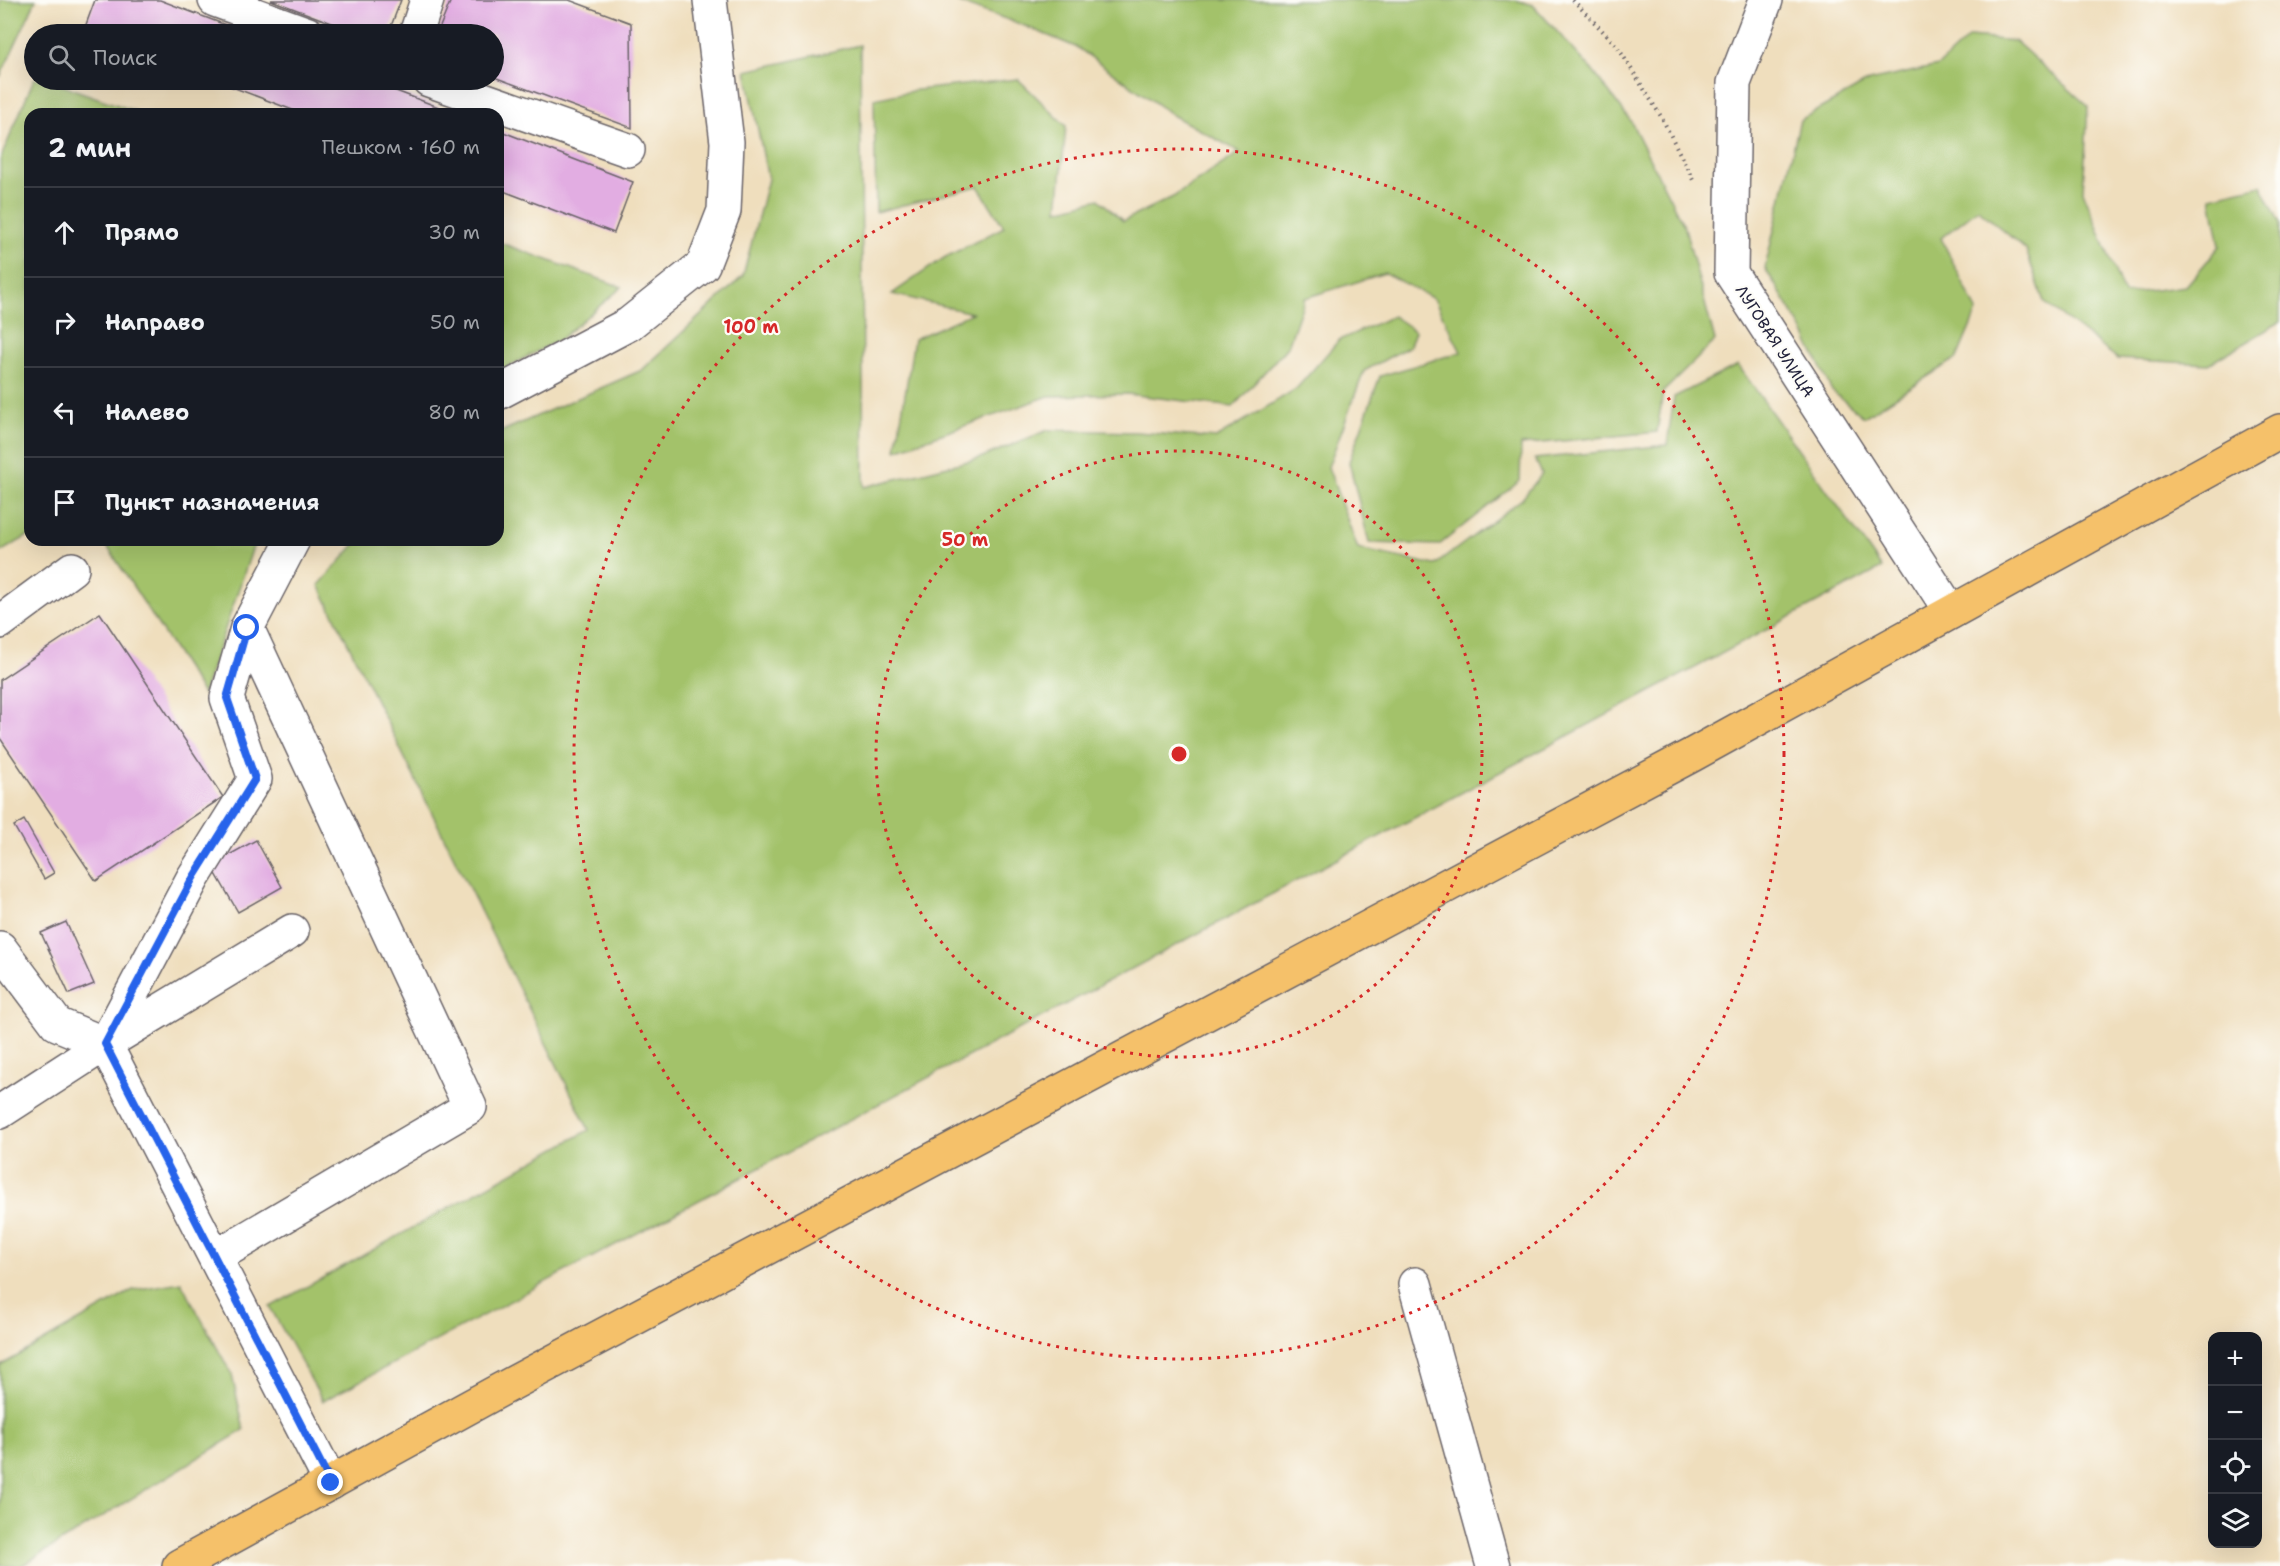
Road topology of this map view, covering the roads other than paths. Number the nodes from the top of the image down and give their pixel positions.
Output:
1 (215, 0) edge
2 (427, 0) edge
3 (711, 0) edge
4 (1766, 0) edge
5 (281, 24) edge
6 (419, 24) edge
7 (457, 90) edge
8 (628, 150) dead end
9 (504, 390) edge
10 (2280, 431) edge
11 (290, 546) edge
12 (72, 569) dead end
13 (1951, 612) junction
14 (0, 622) edge
15 (247, 628) junction
16 (292, 931) dead end
17 (0, 948) edge
18 (105, 1044) junction
19 (0, 1112) edge
20 (215, 1257) junction
21 (1415, 1284) dead end
22 (331, 1483) junction
23 (179, 1566) edge
24 (1493, 1566) edge

1 - 5 street
2 - 6 street
3 - 9 street
4 - 13 street, ЛУГОВАЯ УЛИЦА
7 - 8 street
10 - 13 highway
11 - 15 street
12 - 14 street
13 - 22 highway
15 - 18 street
15 - 20 street
16 - 18 street
17 - 18 street
18 - 19 street
18 - 20 street
20 - 22 street
21 - 24 street
22 - 23 highway

